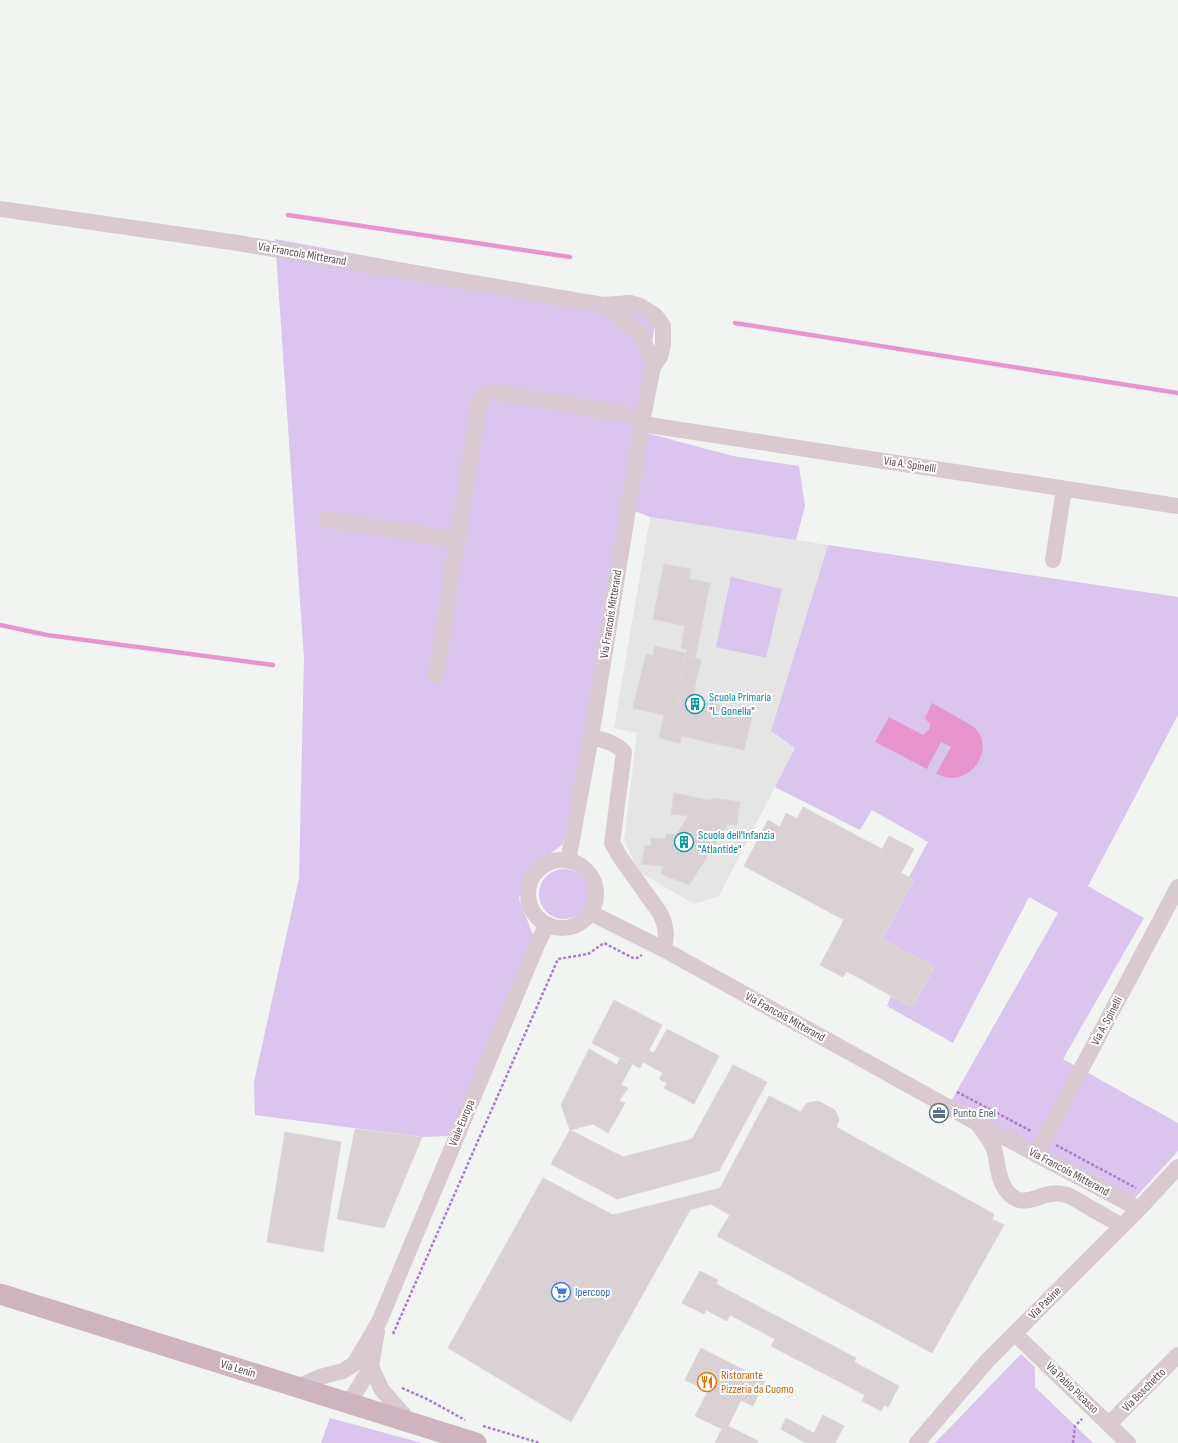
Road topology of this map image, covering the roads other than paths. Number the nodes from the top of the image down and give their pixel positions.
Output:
1 (0, 209) edge
2 (603, 305) junction
3 (653, 368) junction
4 (643, 420) junction
5 (1064, 489) junction
6 (1178, 506) edge
7 (326, 520) dead end
8 (457, 540) junction
9 (1053, 560) dead end
10 (436, 675) dead end
11 (591, 736) junction
12 (568, 861) junction
13 (1178, 887) edge
14 (591, 913) junction
15 (547, 924) junction
16 (656, 946) junction
17 (977, 1123) junction
18 (1029, 1151) junction
19 (995, 1154) junction
20 (1178, 1167) edge
21 (1098, 1187) junction
22 (1082, 1203) junction
23 (1139, 1209) junction
24 (1122, 1226) junction
25 (0, 1294) edge
26 (379, 1322) junction
27 (1015, 1334) junction
28 (1178, 1355) edge
29 (354, 1364) junction
30 (371, 1367) junction
31 (297, 1387) junction
32 (349, 1403) junction
33 (410, 1422) junction
34 (1109, 1424) junction
35 (479, 1434) edge
36 (917, 1443) edge
37 (1128, 1443) edge

1 - 2 street, Via Francois Mitterand
2 - 3 street
2 - 3 street, Via Francois Mitterand
3 - 4 street, Via Francois Mitterand
4 - 5 street, Via A. Spinelli
4 - 8 street, Via A. Spinelli
4 - 11 street, Via Francois Mitterand
5 - 6 street, Via A. Spinelli
5 - 9 street
7 - 8 street
8 - 10 street, Via A. Spinelli
11 - 12 street, Via Francois Mitterand
11 - 16 street
12 - 14 street
12 - 15 street
13 - 18 street, Via A. Spinelli
14 - 15 street
14 - 16 street, Via Francois Mitterand
15 - 26 street, Viale Europa
16 - 17 street, Via Francois Mitterand
17 - 18 street, Via Francois Mitterand
17 - 19 street, Via Francois Mitterand
18 - 19 street
18 - 21 street, Via Francois Mitterand
19 - 22 street, Via Francois Mitterand
20 - 23 street, Via Pasine
21 - 22 street
21 - 23 street, Via Francois Mitterand
22 - 24 street, Via Francois Mitterand
23 - 24 street, Via Pasine
24 - 27 street, Via Pasine
25 - 31 main road, Via Lenin
26 - 29 street
26 - 30 street
27 - 34 street, Via Pablo Picasso
27 - 36 street, Via Pasine
28 - 34 street, Via Boschetto
29 - 31 street
29 - 32 street
30 - 32 street
30 - 33 street
31 - 32 main road, Via Lenin
32 - 33 main road, Via Lenin
33 - 35 main road, Via Lenin
34 - 37 street, Via Pablo Picasso

